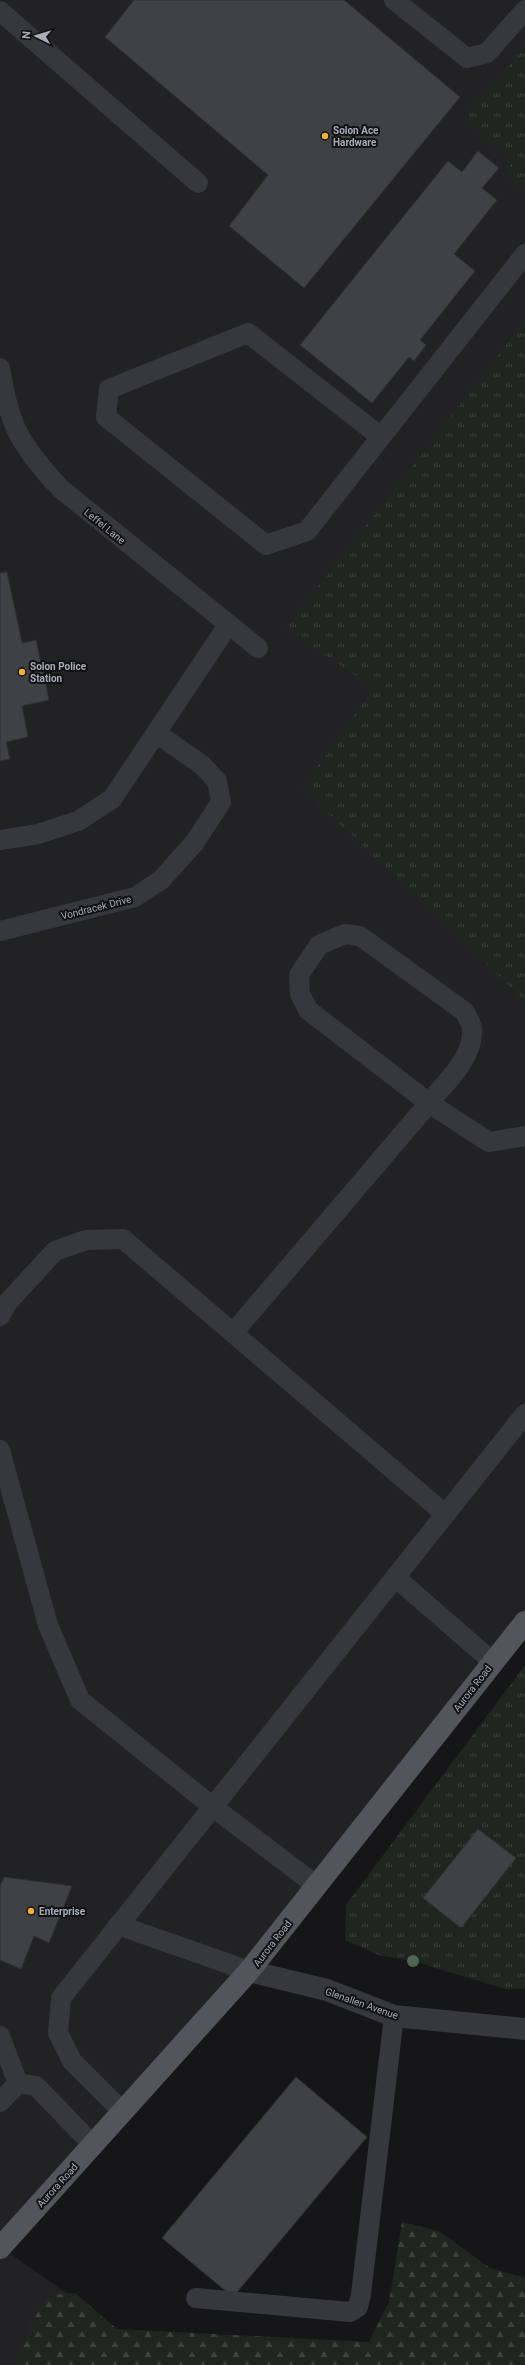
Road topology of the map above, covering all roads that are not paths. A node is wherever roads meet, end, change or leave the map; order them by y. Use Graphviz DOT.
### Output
graph roads {
  1 [pos="399,2"];
  2 [pos="525,10"];
  3 [pos="0,11"];
  4 [pos="198,183"];
  5 [pos="525,254"];
  6 [pos="0,368"];
  7 [pos="381,437"];
  8 [pos="228,624"];
  9 [pos="258,648"];
  10 [pos="156,733"];
  11 [pos="0,840"];
  12 [pos="0,931"];
  13 [pos="428,1103"];
  14 [pos="525,1136"];
  15 [pos="0,1316"];
  16 [pos="233,1333"];
  17 [pos="525,1414"];
  18 [pos="0,1450"];
  19 [pos="446,1514"];
  20 [pos="395,1577"];
  21 [pos="525,1622"];
  22 [pos="493,1662"];
  23 [pos="213,1807"];
  24 [pos="316,1886"];
  25 [pos="118,1925"];
  26 [pos="249,1971"];
  27 [pos="394,2016"];
  28 [pos="525,2029"];
  29 [pos="0,2036"];
  30 [pos="18,2083"];
  31 [pos="0,2102"];
  32 [pos="123,2112"];
  33 [pos="93,2145"];
  34 [pos="0,2248"];
  35 [pos="196,2298"];
  1 -- 2 [label="lane"];
  3 -- 4 [label="lane"];
  5 -- 7 [label="lane"];
  6 -- 8 [label="lane, Leffel Lane"];
  7 -- 7 [label="lane"];
  8 -- 9 [label="lane, Leffel Lane"];
  8 -- 10 [label="lane"];
  10 -- 11 [label="lane"];
  10 -- 12 [label="lane, Vondracek Drive"];
  13 -- 13 [label="lane"];
  13 -- 14 [label="lane"];
  13 -- 16 [label="lane"];
  15 -- 16 [label="lane"];
  16 -- 19 [label="lane"];
  17 -- 19 [label="lane"];
  18 -- 23 [label="lane"];
  19 -- 20 [label="lane"];
  20 -- 22 [label="lane"];
  20 -- 23 [label="lane"];
  21 -- 22 [label="main road, Aurora Road"];
  22 -- 24 [label="main road, Aurora Road"];
  23 -- 24 [label="lane"];
  23 -- 25 [label="lane"];
  24 -- 26 [label="main road, Aurora Road"];
  25 -- 26 [label="lane"];
  25 -- 32 [label="lane"];
  26 -- 27 [label="street, Glenallen Avenue"];
  26 -- 32 [label="main road, Aurora Road"];
  27 -- 28 [label="street, Glenallen Avenue"];
  27 -- 35 [label="lane"];
  29 -- 30 [label="lane"];
  30 -- 31 [label="lane"];
  30 -- 33 [label="lane"];
  32 -- 33 [label="main road, Aurora Road"];
  33 -- 34 [label="main road, Aurora Road"];
}
